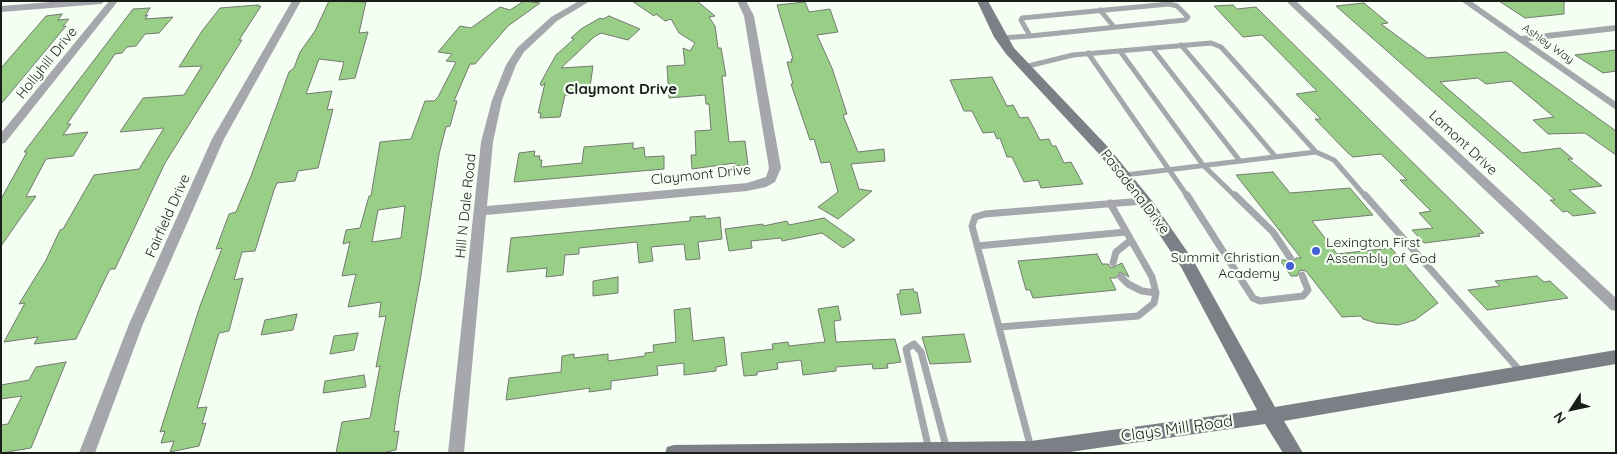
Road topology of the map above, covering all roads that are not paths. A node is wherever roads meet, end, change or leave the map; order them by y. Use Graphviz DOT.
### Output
graph roads {
  1 [pos="101,1"];
  2 [pos="114,1"];
  3 [pos="297,1"];
  4 [pos="586,1"];
  5 [pos="741,1"];
  6 [pos="982,1"];
  7 [pos="1290,1"];
  8 [pos="1465,1"];
  9 [pos="1,9"];
  10 [pos="1100,10"];
  11 [pos="1114,27"];
  12 [pos="1616,28"];
  13 [pos="1030,36"];
  14 [pos="1001,38"];
  15 [pos="1519,39"];
  16 [pos="1181,46"];
  17 [pos="1152,48"];
  18 [pos="1120,51"];
  19 [pos="1088,54"];
  20 [pos="1024,67"];
  21 [pos="1616,107"];
  22 [pos="1,141"];
  23 [pos="1316,152"];
  24 [pos="1275,156"];
  25 [pos="1240,161"];
  26 [pos="1203,165"];
  27 [pos="1170,169"];
  28 [pos="1125,175"];
  29 [pos="1144,200"];
  30 [pos="1110,204"];
  31 [pos="480,211"];
  32 [pos="1126,232"];
  33 [pos="1131,240"];
  34 [pos="978,246"];
  35 [pos="1291,259"];
  36 [pos="1114,263"];
  37 [pos="1302,275"];
  38 [pos="1121,277"];
  39 [pos="1156,293"];
  40 [pos="1616,306"];
  41 [pos="999,327"];
  42 [pos="1616,357"];
  43 [pos="1522,373"];
  44 [pos="1270,416"];
  45 [pos="1031,448"];
  46 [pos="938,451"];
  47 [pos="87,453"];
  48 [pos="456,453"];
  49 [pos="674,453"];
  50 [pos="1294,453"];
  1 -- 9 [label="street"];
  2 -- 22 [label="street, Hollyhill Drive"];
  3 -- 47 [label="street, Fairfield Drive"];
  4 -- 31 [label="street, Hill N Dale Road"];
  5 -- 31 [label="street, Claymont Drive"];
  6 -- 14 [label="main road, Pasadena Drive"];
  7 -- 40 [label="street, Lamont Drive"];
  8 -- 15 [label="street, Ashley Way"];
  10 -- 11 [label="lane"];
  10 -- 11 [label="lane"];
  10 -- 13 [label="lane"];
  11 -- 13 [label="lane"];
  12 -- 15 [label="street"];
  13 -- 14 [label="lane"];
  14 -- 20 [label="main road, Pasadena Drive"];
  15 -- 21 [label="street, Ashley Way"];
  16 -- 17 [label="lane"];
  16 -- 23 [label="lane"];
  16 -- 24 [label="lane"];
  17 -- 18 [label="lane"];
  17 -- 25 [label="lane"];
  18 -- 19 [label="lane"];
  18 -- 26 [label="lane"];
  19 -- 20 [label="lane"];
  19 -- 27 [label="lane"];
  20 -- 28 [label="main road, Pasadena Drive"];
  23 -- 24 [label="lane"];
  23 -- 43 [label="lane"];
  24 -- 25 [label="lane"];
  25 -- 26 [label="lane"];
  26 -- 27 [label="lane"];
  26 -- 35 [label="lane"];
  27 -- 28 [label="lane"];
  27 -- 37 [label="lane"];
  28 -- 29 [label="main road, Pasadena Drive"];
  29 -- 30 [label="lane"];
  29 -- 44 [label="main road, Pasadena Drive"];
  30 -- 32 [label="lane"];
  30 -- 34 [label="lane"];
  31 -- 48 [label="street, Hill N Dale Road"];
  32 -- 33 [label="lane"];
  32 -- 34 [label="lane"];
  33 -- 36 [label="lane"];
  33 -- 39 [label="lane"];
  34 -- 41 [label="lane"];
  38 -- 39 [label="lane"];
  39 -- 41 [label="lane"];
  41 -- 45 [label="lane"];
  42 -- 43 [label="main road, Clays Mill Road"];
  43 -- 44 [label="main road, Clays Mill Road"];
  44 -- 45 [label="main road, Clays Mill Road"];
  44 -- 50 [label="main road, Pasadena Drive"];
  45 -- 46 [label="main road, Clays Mill Road"];
  46 -- 46 [label="lane"];
  46 -- 49 [label="main road, Clays Mill Road"];
}
